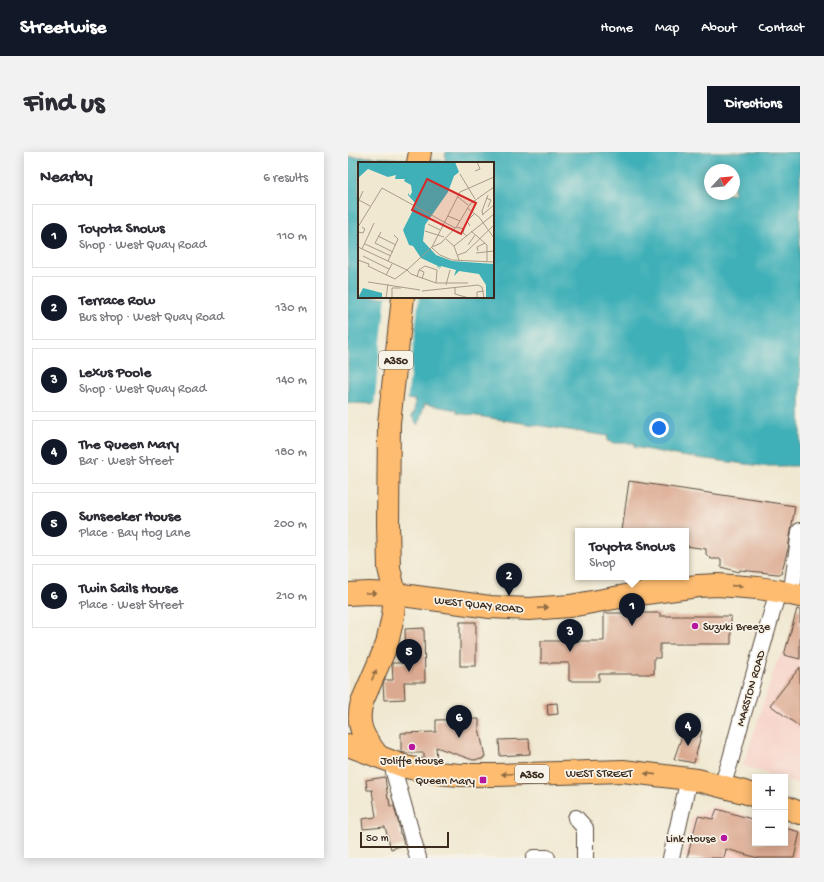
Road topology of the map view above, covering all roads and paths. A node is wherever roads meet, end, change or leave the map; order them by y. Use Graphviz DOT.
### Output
graph roads {
  1 [pos="420,152"];
  2 [pos="418,162"];
  3 [pos="403,298"];
  4 [pos="800,531"];
  5 [pos="348,594"];
  6 [pos="395,594"];
  7 [pos="789,594"];
  8 [pos="348,745"];
  9 [pos="386,759"];
  10 [pos="689,778"];
  11 [pos="722,786"];
  12 [pos="752,795"];
  13 [pos="788,808"];
  14 [pos="800,813"];
  15 [pos="576,818"];
  16 [pos="418,858"];
  17 [pos="534,858"];
  18 [pos="547,858"];
  19 [pos="585,858"];
  20 [pos="671,858"];
  1 -- 2 [label="highway"];
  3 -- 6 [label="highway, A350"];
  4 -- 7 [label="street, MARSTON ROAD"];
  5 -- 6 [label="highway, WEST QUAY ROAD, one-way"];
  6 -- 7 [label="highway, WEST QUAY ROAD, one-way"];
  9 -- 6 [label="highway, A350, one-way"];
  7 -- 11 [label="street, MARSTON ROAD"];
  8 -- 9 [label="highway, WEST STREET / A350"];
  10 -- 9 [label="highway, WEST STREET / A350, one-way"];
  9 -- 16 [label="street"];
  10 -- 11 [label="highway, WEST STREET / A350"];
  10 -- 20 [label="street"];
  11 -- 12 [label="highway, WEST STREET / A350"];
  13 -- 14 [label="highway"];
  15 -- 19 [label="street"];
  17 -- 18 [label="street"];
}
